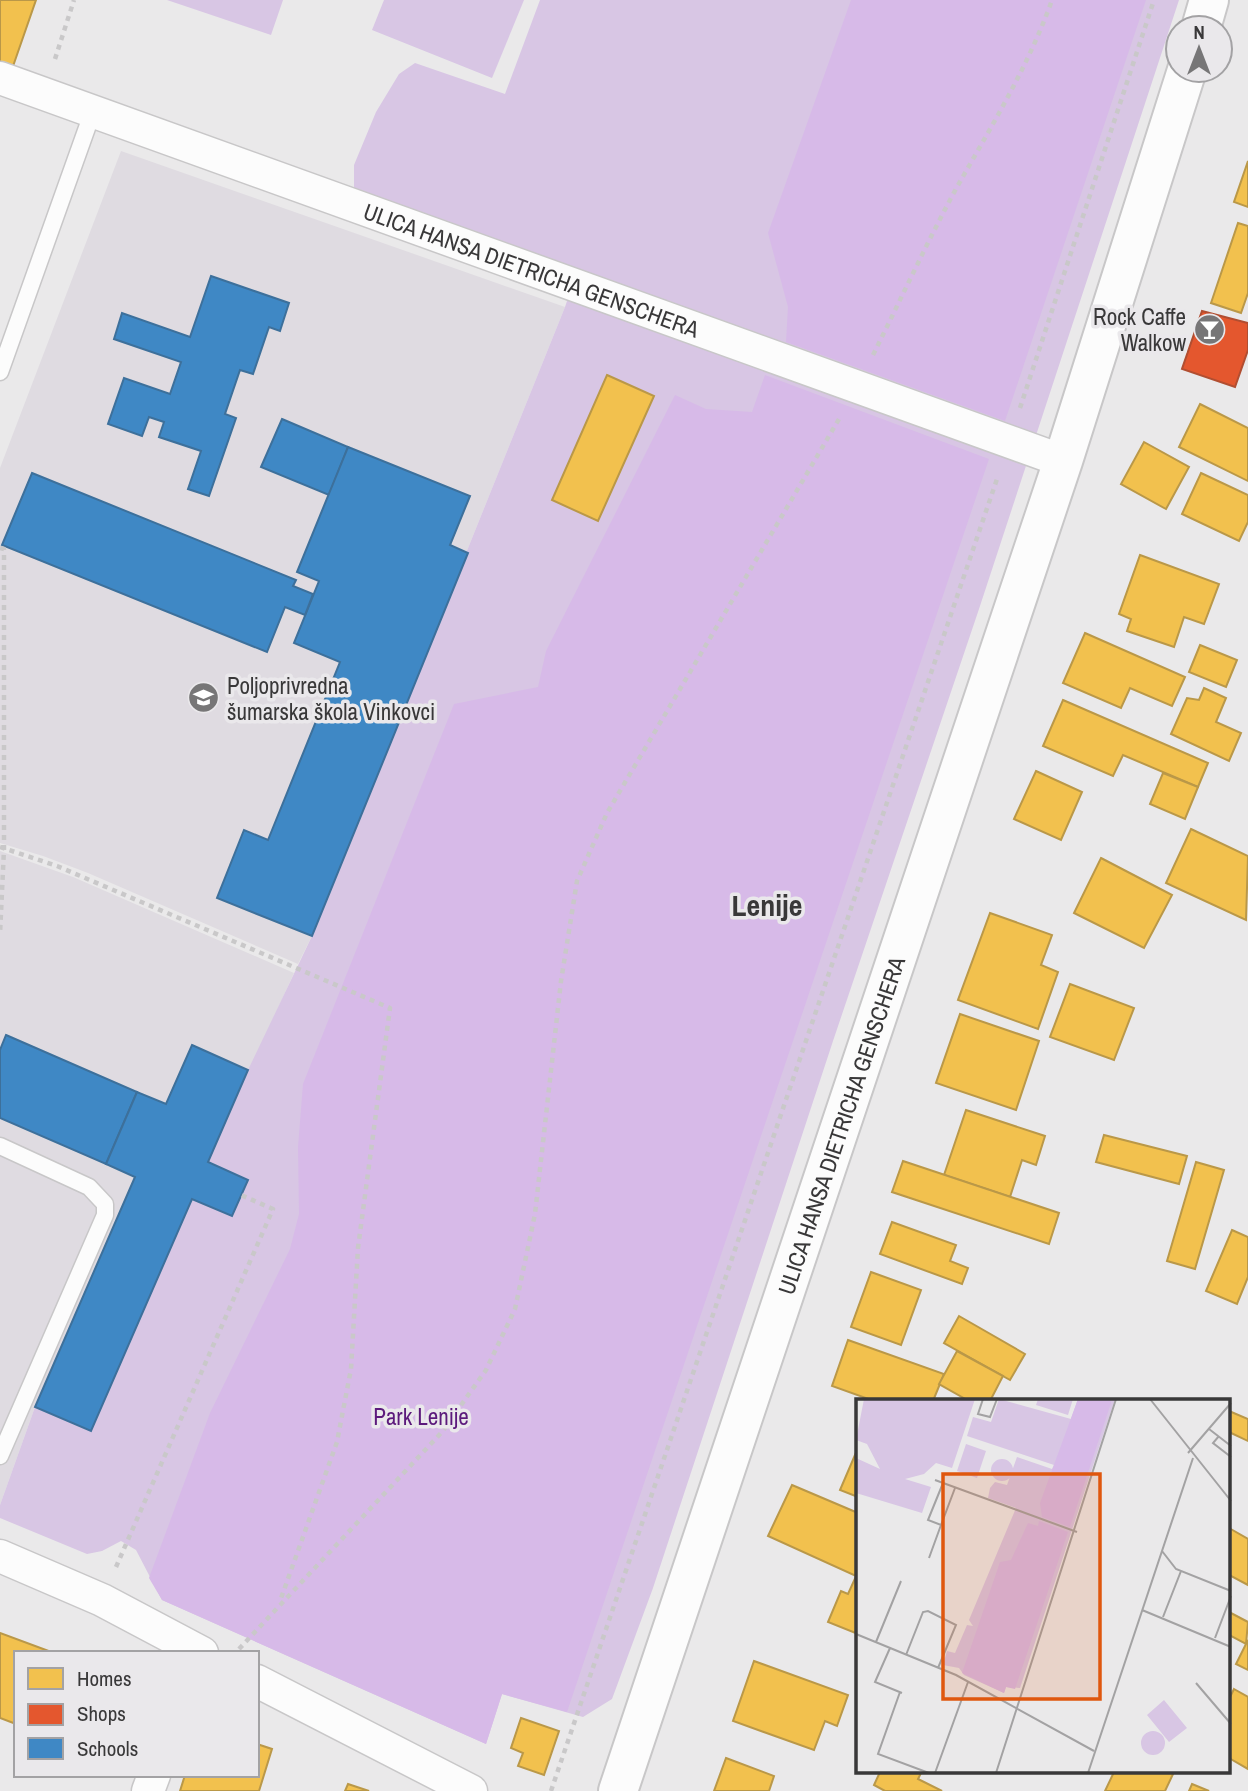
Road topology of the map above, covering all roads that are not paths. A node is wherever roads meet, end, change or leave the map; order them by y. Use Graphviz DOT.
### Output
graph roads {
  1 [pos="0,78"];
  2 [pos="1184,84"];
  3 [pos="93,111"];
  4 [pos="0,372"];
  5 [pos="1063,461"];
  6 [pos="0,1146"];
  7 [pos="0,1456"];
  8 [pos="0,1556"];
  9 [pos="197,1651"];
  10 [pos="259,1682"];
  11 [pos="471,1791"];
  12 [pos="618,1791"];
  1 -- 3 [label="street, ULICA HANSA DIETRICHA GENSCHERA"];
  2 -- 5 [label="main road, ULICA HANSA DIETRICHA GENSCHERA"];
  3 -- 4 [label="lane"];
  3 -- 5 [label="street, ULICA HANSA DIETRICHA GENSCHERA"];
  5 -- 12 [label="main road, ULICA HANSA DIETRICHA GENSCHERA"];
  6 -- 7 [label="lane"];
  8 -- 9 [label="street"];
  10 -- 11 [label="street"];
}
